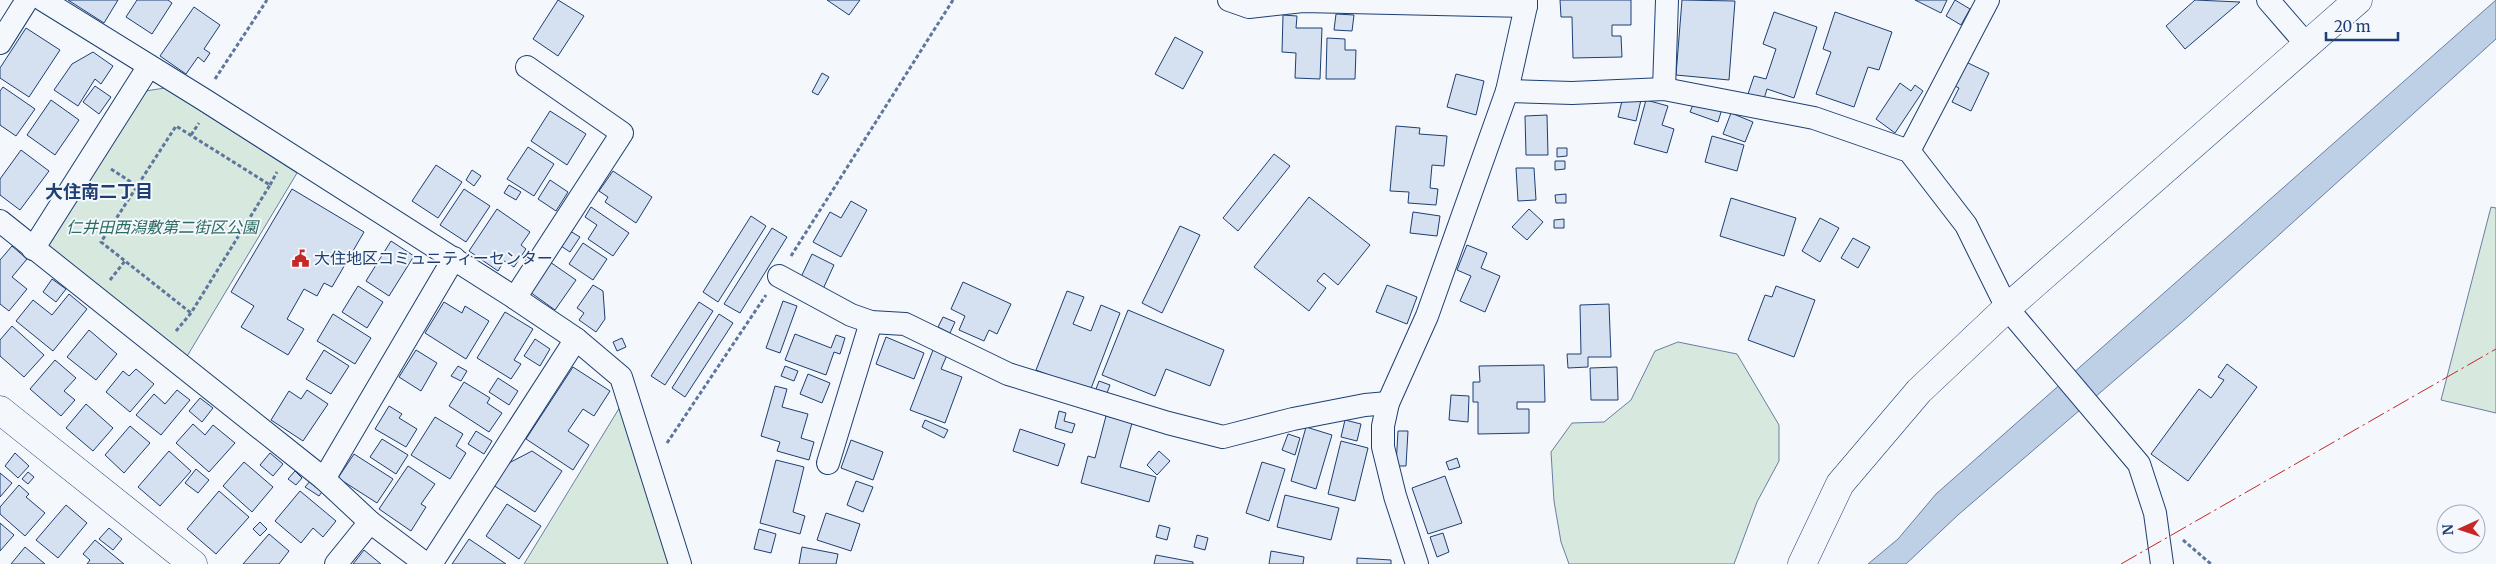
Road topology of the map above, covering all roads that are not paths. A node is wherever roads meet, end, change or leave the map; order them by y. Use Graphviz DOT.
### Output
graph roads {
  1 [pos="27,0"];
  2 [pos="42,0"];
  3 [pos="1229,0"];
  4 [pos="1667,0"];
  5 [pos="1988,0"];
  6 [pos="2268,0"];
  7 [pos="2358,0"];
  8 [pos="1526,3"];
  9 [pos="0,43"];
  10 [pos="2307,45"];
  11 [pos="149,66"];
  12 [pos="527,67"];
  13 [pos="1664,89"];
  14 [pos="1507,92"];
  15 [pos="1909,151"];
  16 [pos="0,221"];
  17 [pos="33,249"];
  18 [pos="454,258"];
  19 [pos="779,276"];
  20 [pos="515,298"];
  21 [pos="2007,308"];
  22 [pos="871,322"];
  23 [pos="576,339"];
  24 [pos="1388,403"];
  25 [pos="0,410"];
  26 [pos="828,463"];
  27 [pos="324,479"];
  28 [pos="370,522"];
  29 [pos="193,564"];
  30 [pos="336,564"];
  31 [pos="426,564"];
  32 [pos="430,564"];
  33 [pos="680,564"];
  34 [pos="1416,564"];
  35 [pos="1802,564"];
  36 [pos="2162,564"];
  1 -- 9 [label="street"];
  2 -- 11 [label="street"];
  3 -- 8 [label="street"];
  4 -- 13 [label="street"];
  5 -- 15 [label="street"];
  6 -- 10 [label="street"];
  7 -- 10 [label="street"];
  8 -- 14 [label="street"];
  10 -- 21 [label="street"];
  11 -- 17 [label="street"];
  11 -- 18 [label="street"];
  12 -- 20 [label="street"];
  13 -- 14 [label="street"];
  13 -- 15 [label="street"];
  14 -- 24 [label="street"];
  15 -- 21 [label="street"];
  16 -- 17 [label="street"];
  17 -- 27 [label="street"];
  18 -- 20 [label="street"];
  18 -- 27 [label="street"];
  19 -- 22 [label="street"];
  20 -- 23 [label="street"];
  21 -- 35 [label="street"];
  21 -- 36 [label="street"];
  22 -- 24 [label="street"];
  22 -- 26 [label="street"];
  23 -- 32 [label="street"];
  23 -- 33 [label="street"];
  24 -- 34 [label="street"];
  25 -- 29 [label="street"];
  27 -- 28 [label="street"];
  28 -- 30 [label="street"];
  28 -- 31 [label="street"];
}
